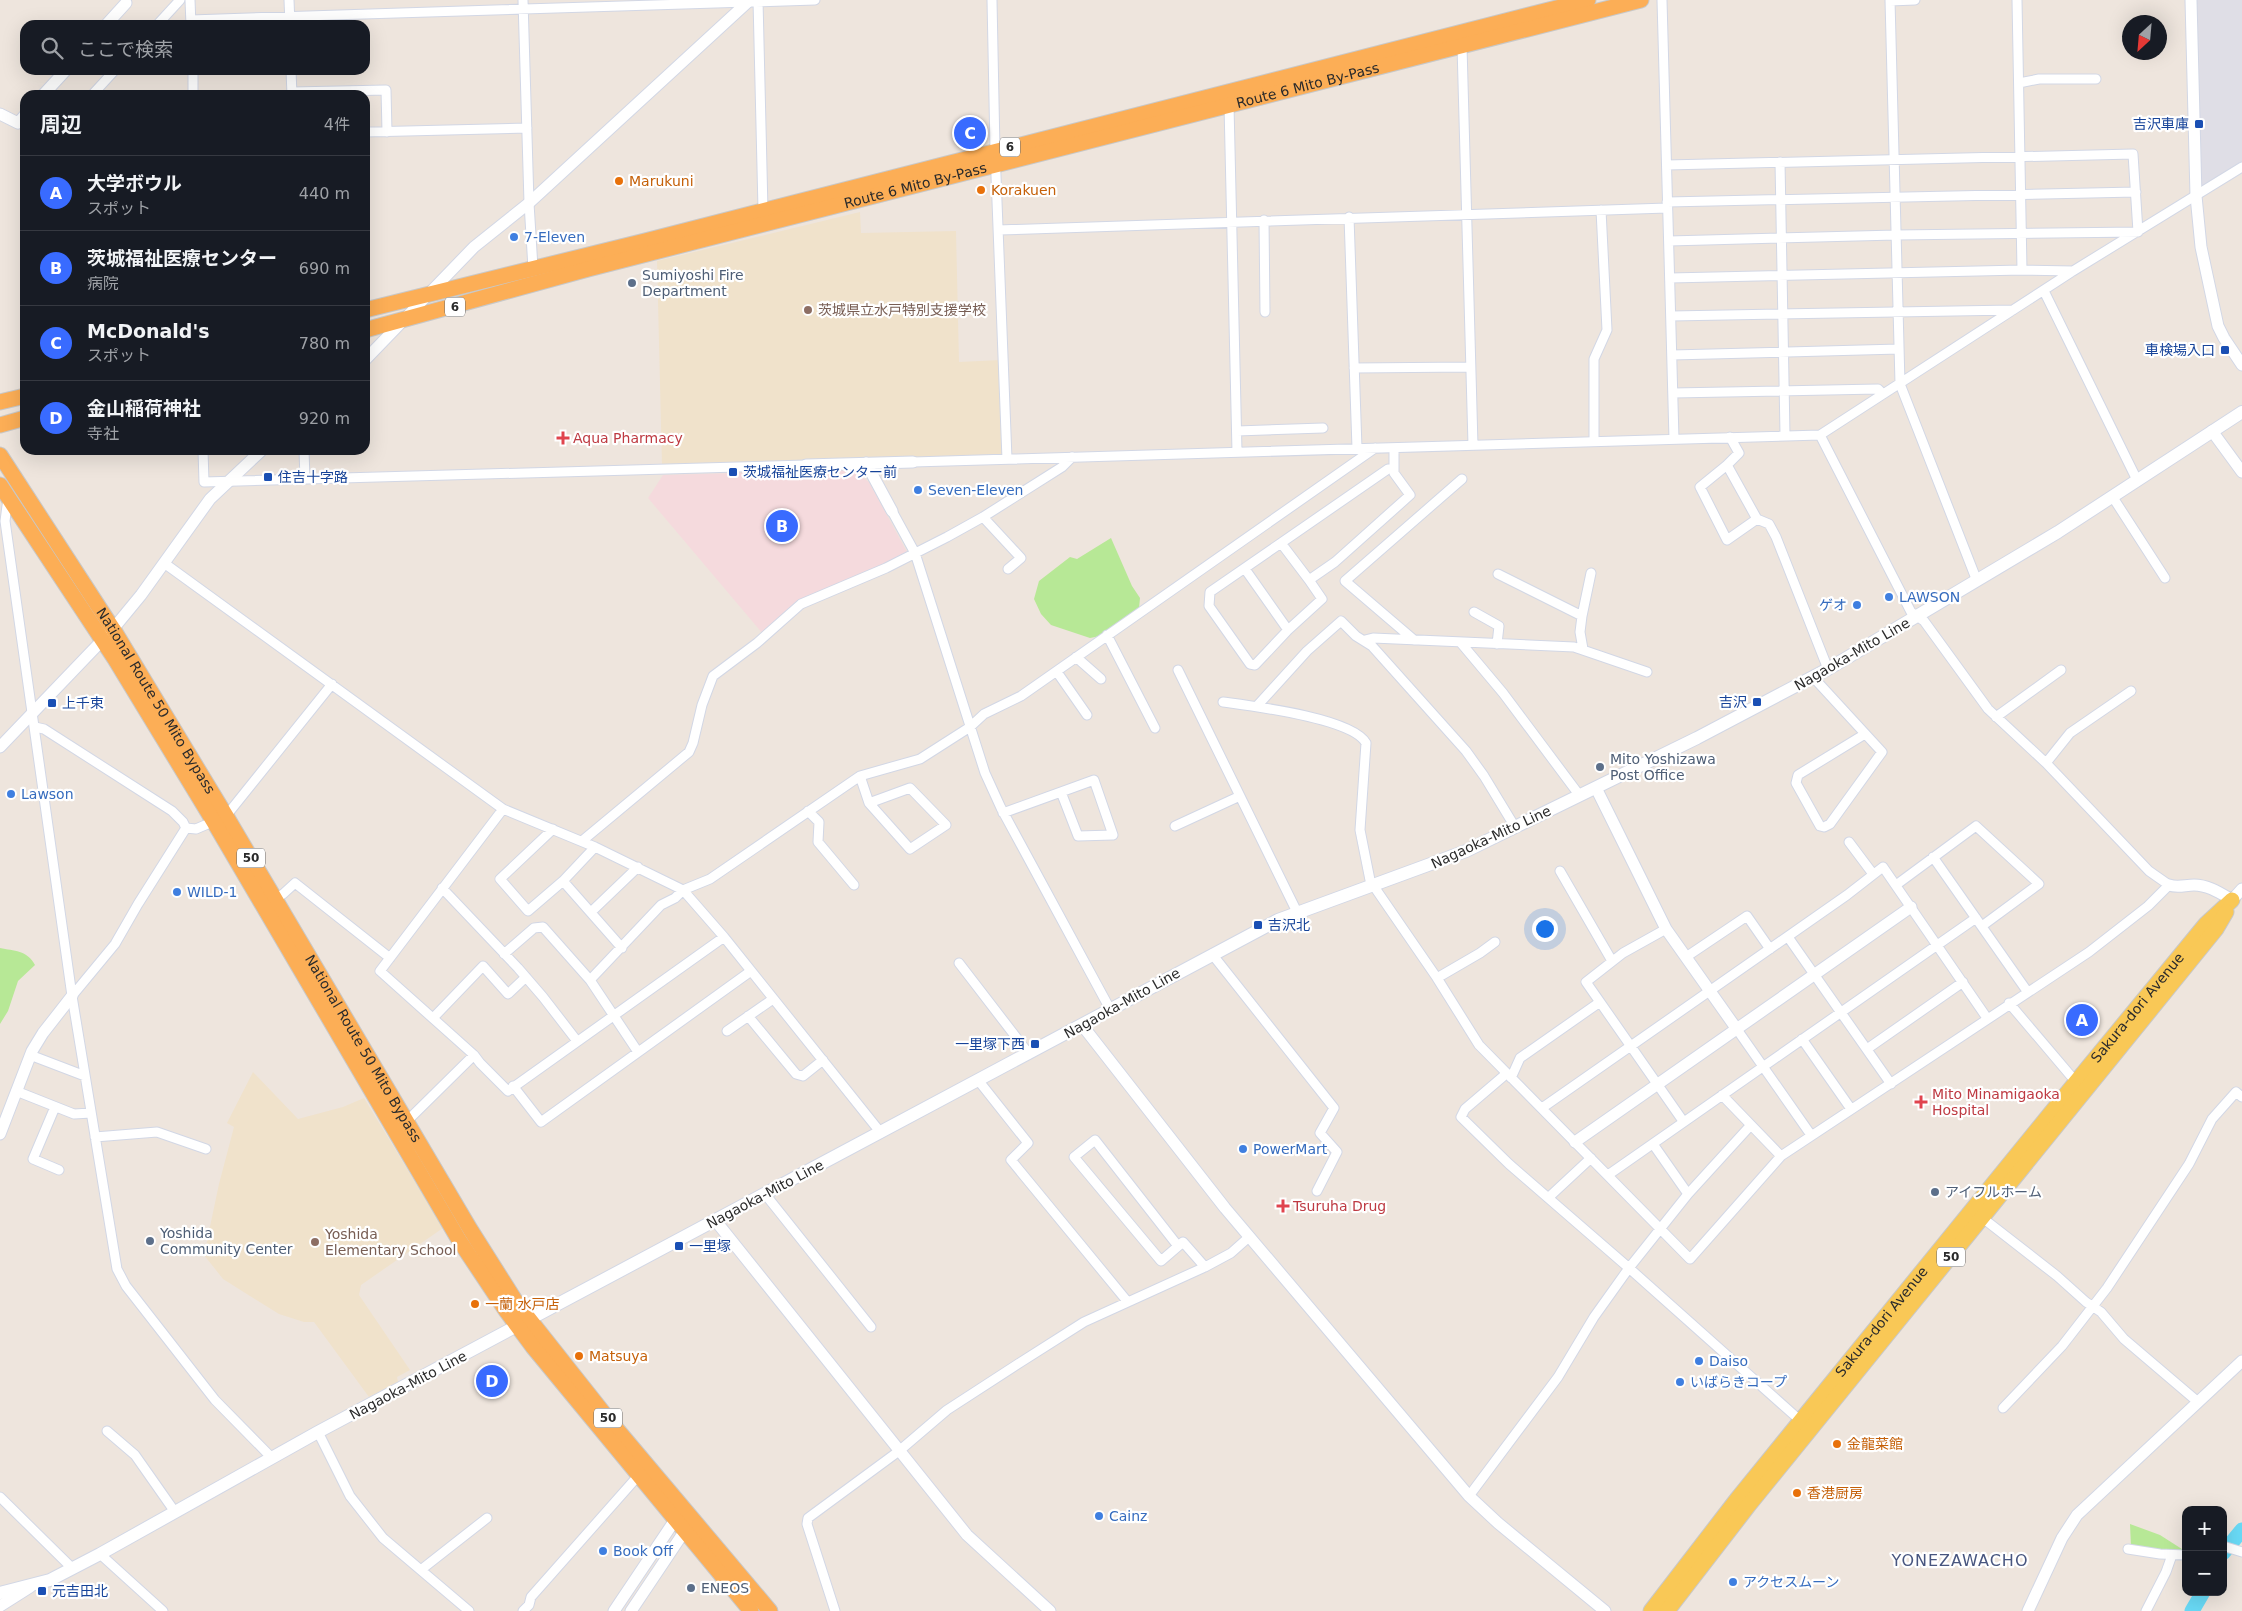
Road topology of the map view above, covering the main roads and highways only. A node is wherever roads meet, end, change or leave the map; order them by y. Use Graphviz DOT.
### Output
graph roads {
  1 [pos="1588,0"];
  2 [pos="1641,0"];
  3 [pos="370,309"];
  4 [pos="370,329"];
  5 [pos="20,397"];
  6 [pos="0,402"];
  7 [pos="2242,412"];
  8 [pos="20,419"];
  9 [pos="0,425"];
  10 [pos="0,455"];
  11 [pos="0,484"];
  12 [pos="108,634"];
  13 [pos="220,819"];
  14 [pos="2240,900"];
  15 [pos="401,1126"];
  16 [pos="1978,1214"];
  17 [pos="523,1323"];
  18 [pos="1806,1425"];
  19 [pos="0,1593"];
  20 [pos="751,1611"];
  21 [pos="770,1611"];
  22 [pos="1651,1611"];
  23 [pos="1667,1611"];
  1 -- 3 [label="highway, Route 6 Mito By-Pass / 6"];
  2 -- 4 [label="highway, Route 6 Mito By-Pass / 6"];
  5 -- 6 [label="highway"];
  7 -- 17 [label="main road, Nagaoka-Mito Line"];
  8 -- 9 [label="highway"];
  10 -- 12 [label="highway, National Route 50 Mito Bypass / 50"];
  11 -- 12 [label="highway, National Route 50 Mito Bypass / 50"];
  12 -- 13 [label="highway, National Route 50 Mito Bypass / 50"];
  13 -- 15 [label="highway, National Route 50 Mito Bypass / 50"];
  13 -- 15 [label="highway, National Route 50 Mito Bypass / 50"];
  14 -- 16 [label="main road, Sakura-dori Avenue / 50"];
  14 -- 16 [label="main road, Sakura-dori Avenue / 50"];
  15 -- 17 [label="highway, National Route 50 Mito Bypass / 50"];
  16 -- 18 [label="main road, Sakura-dori Avenue / 50"];
  17 -- 19 [label="main road, Nagaoka-Mito Line"];
  17 -- 20 [label="highway, National Route 50 Mito Bypass / 50"];
  17 -- 21 [label="highway, National Route 50 Mito Bypass / 50"];
  18 -- 22 [label="main road, Sakura-dori Avenue / 50"];
  18 -- 23 [label="main road, Sakura-dori Avenue / 50"];
}
